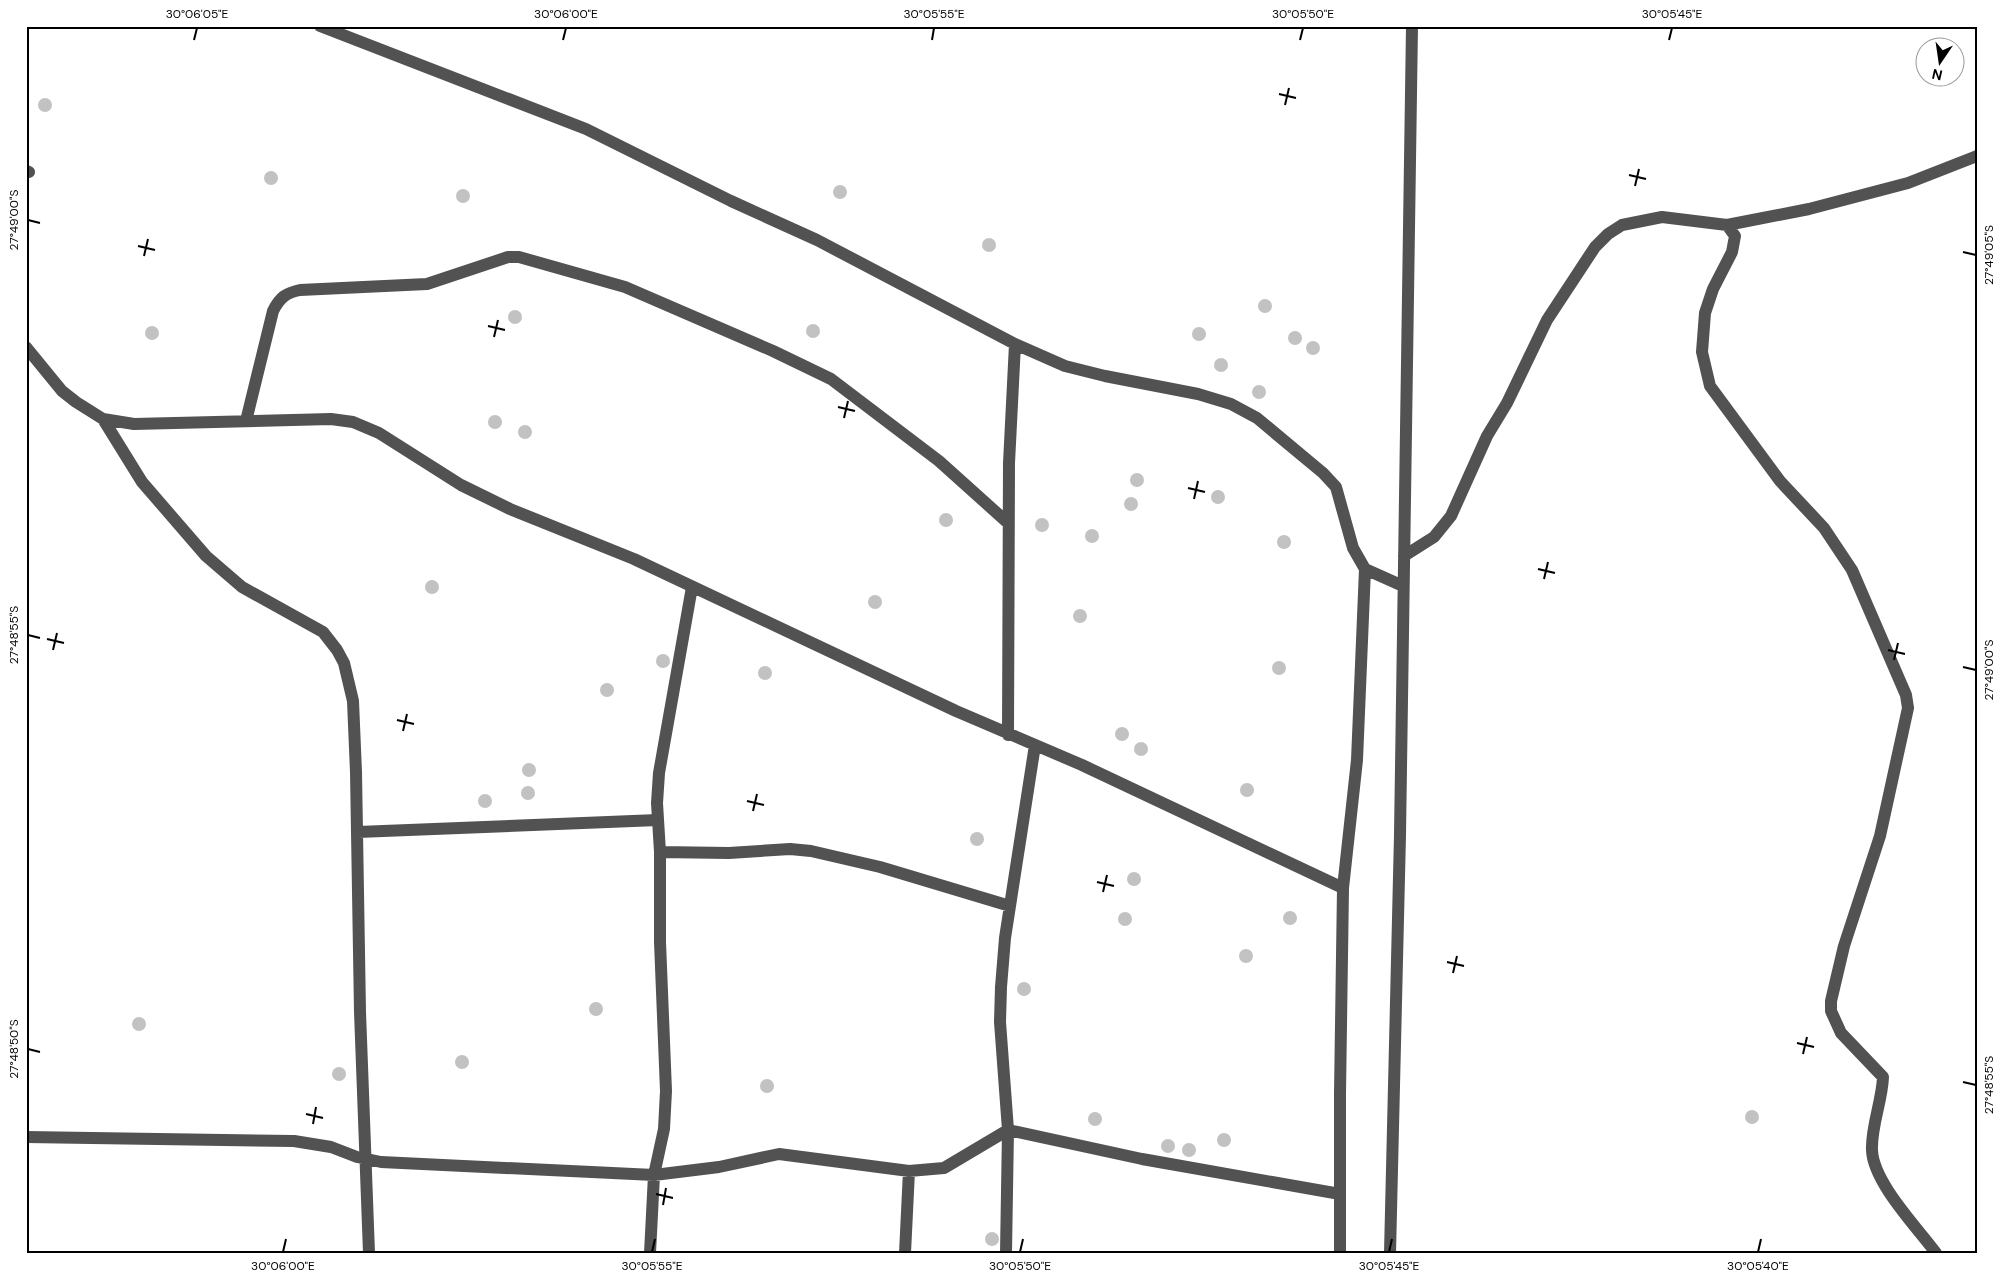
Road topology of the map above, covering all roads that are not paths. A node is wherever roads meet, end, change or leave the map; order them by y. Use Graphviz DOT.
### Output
graph roads {
  1 [pos="320,26"];
  2 [pos="1412,26"];
  3 [pos="1977,156"];
  4 [pos="1727,225"];
  5 [pos="1015,344"];
  6 [pos="26,347"];
  7 [pos="103,419"];
  8 [pos="246,421"];
  9 [pos="1008,524"];
  10 [pos="1404,556"];
  11 [pos="1365,569"];
  12 [pos="1403,586"];
  13 [pos="692,587"];
  14 [pos="1008,734"];
  15 [pos="1035,745"];
  16 [pos="658,820"];
  17 [pos="358,832"];
  18 [pos="660,852"];
  19 [pos="1343,888"];
  20 [pos="1010,906"];
  21 [pos="1008,1130"];
  22 [pos="26,1137"];
  23 [pos="365,1159"];
  24 [pos="909,1171"];
  25 [pos="654,1175"];
  26 [pos="1340,1194"];
  27 [pos="369,1253"];
  28 [pos="650,1253"];
  29 [pos="905,1253"];
  30 [pos="1006,1253"];
  31 [pos="1340,1253"];
  32 [pos="1390,1253"];
  33 [pos="1936,1253"];
  1 -- 5 [label="street"];
  2 -- 10 [label="street"];
  3 -- 4 [label="street"];
  4 -- 10 [label="street"];
  4 -- 33 [label="street"];
  5 -- 9 [label="street"];
  5 -- 11 [label="street"];
  6 -- 7 [label="street"];
  7 -- 8 [label="street"];
  7 -- 17 [label="street"];
  8 -- 9 [label="street"];
  8 -- 13 [label="street"];
  9 -- 14 [label="street"];
  10 -- 12 [label="street"];
  11 -- 12 [label="street"];
  11 -- 19 [label="street"];
  12 -- 32 [label="street"];
  13 -- 14 [label="street"];
  13 -- 16 [label="street"];
  14 -- 15 [label="street"];
  15 -- 19 [label="street"];
  15 -- 20 [label="street"];
  16 -- 17 [label="street"];
  16 -- 18 [label="street"];
  17 -- 23 [label="street"];
  18 -- 20 [label="street"];
  18 -- 25 [label="street"];
  19 -- 26 [label="street"];
  20 -- 21 [label="street"];
  21 -- 24 [label="street"];
  21 -- 26 [label="street"];
  21 -- 30 [label="street"];
  22 -- 23 [label="street"];
  23 -- 25 [label="street"];
  23 -- 27 [label="street"];
  24 -- 25 [label="street"];
  24 -- 29 [label="street"];
  25 -- 28 [label="street"];
  26 -- 31 [label="street"];
}
